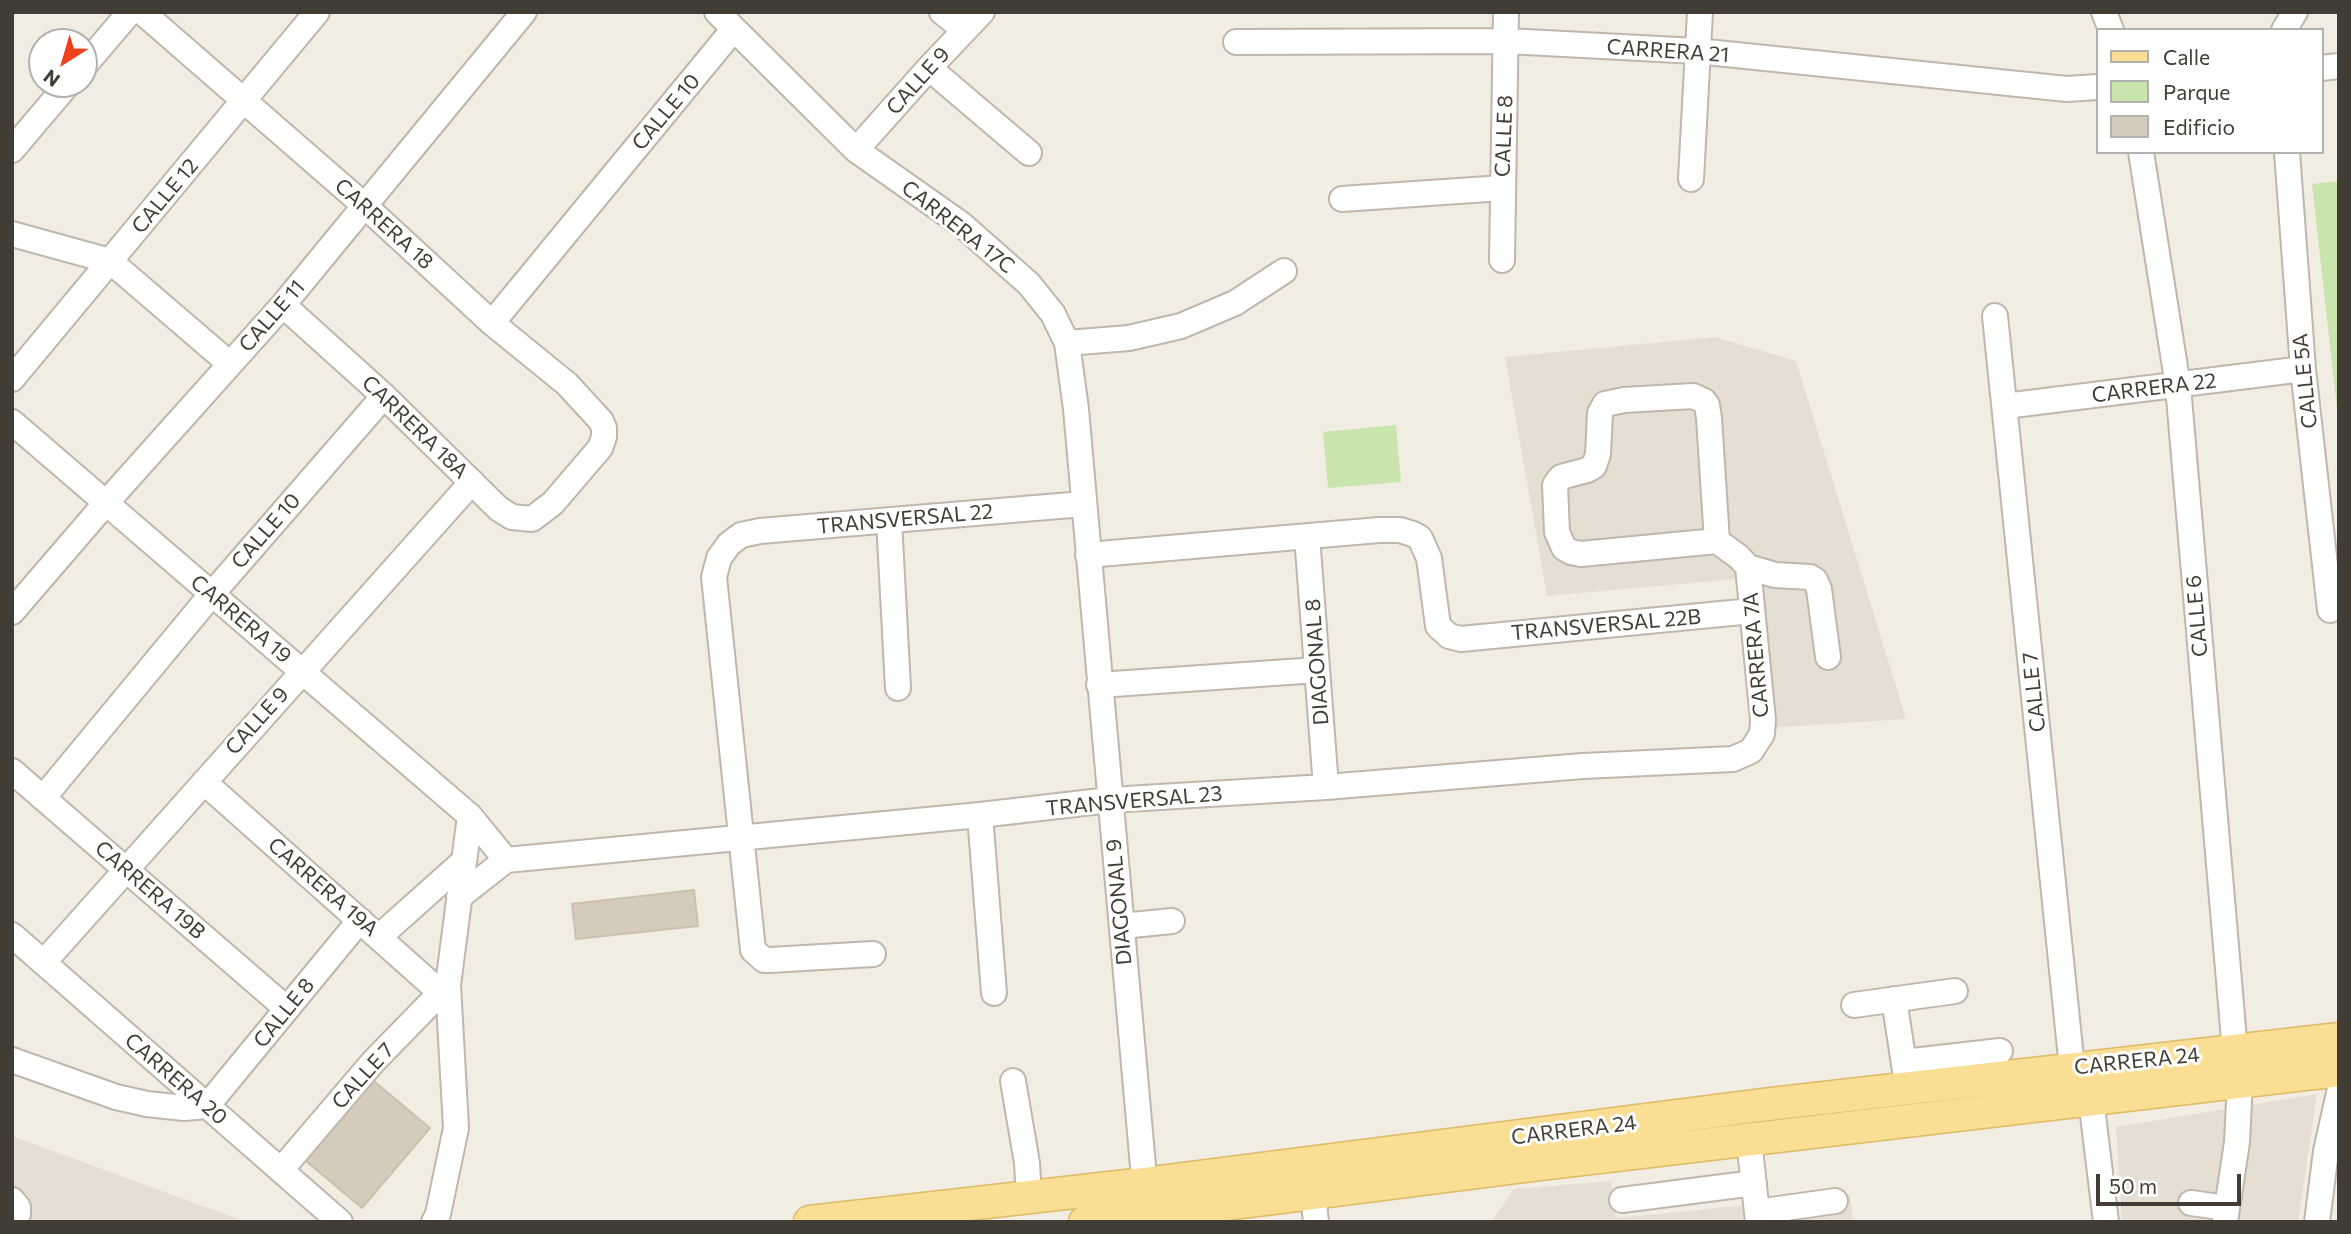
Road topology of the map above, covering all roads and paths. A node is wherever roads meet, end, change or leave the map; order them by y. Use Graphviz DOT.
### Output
graph roads {
  1 [pos="130,12"];
  2 [pos="142,12"];
  3 [pos="317,12"];
  4 [pos="524,12"];
  5 [pos="942,12"];
  6 [pos="982,12"];
  7 [pos="1506,12"];
  8 [pos="1700,12"];
  9 [pos="2295,12"];
  10 [pos="725,21"];
  11 [pos="2285,28"];
  12 [pos="964,30"];
  13 [pos="1507,41"];
  14 [pos="1236,42"];
  15 [pos="98,50"];
  16 [pos="1697,51"];
  17 [pos="929,68"];
  18 [pos="2096,87"];
  19 [pos="56,98"];
  20 [pos="244,101"];
  21 [pos="12,150"];
  22 [pos="856,150"];
  23 [pos="1029,153"];
  24 [pos="2141,154"];
  25 [pos="2287,154"];
  26 [pos="1691,178"];
  27 [pos="1502,188"];
  28 [pos="1342,199"];
  29 [pos="365,206"];
  30 [pos="12,234"];
  31 [pos="1502,260"];
  32 [pos="110,261"];
  33 [pos="1284,271"];
  34 [pos="283,305"];
  35 [pos="1996,316"];
  36 [pos="492,323"];
  37 [pos="1067,343"];
  38 [pos="230,364"];
  39 [pos="2302,369"];
  40 [pos="12,379"];
  41 [pos="2178,386"];
  42 [pos="384,396"];
  43 [pos="2005,407"];
  44 [pos="12,422"];
  45 [pos="472,482"];
  46 [pos="553,503"];
  47 [pos="105,504"];
  48 [pos="1083,505"];
  49 [pos="889,520"];
  50 [pos="2330,533"];
  51 [pos="1307,536"];
  52 [pos="1717,541"];
  53 [pos="1088,555"];
  54 [pos="1748,567"];
  55 [pos="211,595"];
  56 [pos="2330,610"];
  57 [pos="1752,611"];
  58 [pos="12,612"];
  59 [pos="1828,657"];
  60 [pos="1317,670"];
  61 [pos="302,671"];
  62 [pos="1099,685"];
  63 [pos="898,688"];
  64 [pos="1757,743"];
  65 [pos="12,771"];
  66 [pos="204,782"];
  67 [pos="1326,787"];
  68 [pos="43,798"];
  69 [pos="1110,800"];
  70 [pos="980,815"];
  71 [pos="470,816"];
  72 [pos="741,838"];
  73 [pos="506,860"];
  74 [pos="464,861"];
  75 [pos="126,870"];
  76 [pos="459,897"];
  77 [pos="360,919"];
  78 [pos="1172,920"];
  79 [pos="1122,926"];
  80 [pos="12,935"];
  81 [pos="380,936"];
  82 [pos="873,954"];
  83 [pos="44,962"];
  84 [pos="445,989"];
  85 [pos="1955,992"];
  86 [pos="994,993"];
  87 [pos="1894,999"];
  88 [pos="1854,1005"];
  89 [pos="287,1009"];
  90 [pos="2339,1039"];
  91 [pos="2000,1051"];
  92 [pos="2235,1051"];
  93 [pos="12,1060"];
  94 [pos="2072,1068"];
  95 [pos="2339,1070"];
  96 [pos="1905,1075"];
  97 [pos="1013,1081"];
  98 [pos="2240,1082"];
  99 [pos="2339,1093"];
  100 [pos="2091,1100"];
  101 [pos="207,1106"];
  102 [pos="1742,1141"];
  103 [pos="281,1170"];
  104 [pos="1747,1183"];
  105 [pos="1145,1184"];
  106 [pos="1029,1197"];
  107 [pos="12,1200"];
  108 [pos="1622,1200"];
  109 [pos="1835,1201"];
  110 [pos="2192,1203"];
  111 [pos="1314,1208"];
  112 [pos="1230,1213"];
  113 [pos="1146,1215"];
  114 [pos="2226,1215"];
  115 [pos="1753,1218"];
  116 [pos="12,1221"];
  117 [pos="1091,1221"];
  118 [pos="340,1222"];
  119 [pos="435,1222"];
  120 [pos="810,1222"];
  121 [pos="2106,1222"];
  122 [pos="2317,1222"];
  1 -- 15 [label="street"];
  2 -- 20 [label="street, CARRERA 18"];
  3 -- 20 [label="street, CALLE 12"];
  4 -- 29 [label="street, CALLE 11"];
  5 -- 12 [label="street"];
  6 -- 12 [label="street, CALLE 9"];
  7 -- 13 [label="street, CALLE 8"];
  8 -- 16 [label="street"];
  9 -- 11 [label="street"];
  10 -- 22 [label="street, CARRERA 17C"];
  10 -- 36 [label="street, CALLE 10"];
  12 -- 17 [label="street, CALLE 9"];
  13 -- 14 [label="street, CARRERA 21"];
  13 -- 16 [label="street, CARRERA 21"];
  13 -- 27 [label="street, CALLE 8"];
  16 -- 18 [label="street, CARRERA 21"];
  16 -- 26 [label="street"];
  17 -- 22 [label="street, CALLE 9"];
  17 -- 23 [label="street"];
  19 -- 21 [label="street"];
  20 -- 29 [label="street, CARRERA 18"];
  20 -- 32 [label="street, CALLE 12"];
  22 -- 37 [label="street, CARRERA 17C"];
  24 -- 41 [label="street, CALLE 6"];
  25 -- 39 [label="street, CALLE 5A"];
  27 -- 28 [label="street"];
  27 -- 31 [label="street, CALLE 8"];
  29 -- 34 [label="street, CALLE 11"];
  29 -- 36 [label="street, CARRERA 18"];
  30 -- 32 [label="street"];
  32 -- 38 [label="street"];
  32 -- 40 [label="street, CALLE 12"];
  33 -- 37 [label="street"];
  34 -- 38 [label="street, CALLE 11"];
  34 -- 42 [label="street, CARRERA 18A"];
  35 -- 43 [label="street, CALLE 7"];
  36 -- 46 [label="street, CARRERA 18"];
  37 -- 48 [label="street, CARRERA 17C"];
  38 -- 47 [label="street, CALLE 11"];
  39 -- 41 [label="street, CARRERA 22"];
  39 -- 50 [label="street, CALLE 5A"];
  41 -- 43 [label="street, CARRERA 22"];
  41 -- 92 [label="street, CALLE 6"];
  42 -- 45 [label="street, CARRERA 18A"];
  42 -- 55 [label="street, CALLE 10"];
  43 -- 94 [label="street, CALLE 7"];
  44 -- 47 [label="street, CARRERA 19"];
  45 -- 46 [label="street, CARRERA 18A"];
  45 -- 61 [label="street, CALLE 9"];
  47 -- 55 [label="street, CARRERA 19"];
  47 -- 58 [label="street, CALLE 11"];
  48 -- 49 [label="street, TRANSVERSAL 22"];
  48 -- 53 [label="street, DIAGONAL 9"];
  49 -- 63 [label="street"];
  49 -- 72 [label="street, TRANSVERSAL 22"];
  50 -- 56 [label="street, CALLE 5A"];
  51 -- 53 [label="street"];
  51 -- 57 [label="street, TRANSVERSAL 22B"];
  51 -- 60 [label="street, DIAGONAL 8"];
  52 -- 52 [label="street"];
  52 -- 54 [label="street"];
  53 -- 62 [label="street, DIAGONAL 9"];
  54 -- 57 [label="street, CARRERA 7A"];
  54 -- 59 [label="street"];
  55 -- 61 [label="street, CARRERA 19"];
  55 -- 68 [label="street, CALLE 10"];
  57 -- 64 [label="street, CARRERA 7A"];
  60 -- 62 [label="street"];
  60 -- 67 [label="street, DIAGONAL 8"];
  61 -- 66 [label="street, CALLE 9"];
  61 -- 71 [label="street, CARRERA 19"];
  62 -- 69 [label="street, DIAGONAL 9"];
  64 -- 67 [label="street, TRANSVERSAL 23"];
  65 -- 68 [label="street, CARRERA 19B"];
  66 -- 75 [label="street, CALLE 9"];
  66 -- 77 [label="street, CARRERA 19A"];
  67 -- 69 [label="street, TRANSVERSAL 23"];
  68 -- 75 [label="street, CARRERA 19B"];
  69 -- 70 [label="street, TRANSVERSAL 23"];
  69 -- 79 [label="street, DIAGONAL 9"];
  70 -- 72 [label="street, TRANSVERSAL 23"];
  70 -- 86 [label="street"];
  71 -- 73 [label="street"];
  71 -- 74 [label="street"];
  72 -- 73 [label="street, TRANSVERSAL 23"];
  72 -- 82 [label="street"];
  73 -- 76 [label="street"];
  74 -- 76 [label="street"];
  74 -- 81 [label="street"];
  75 -- 83 [label="street, CALLE 9"];
  75 -- 89 [label="street, CARRERA 19B"];
  76 -- 84 [label="street"];
  77 -- 81 [label="street, CARRERA 19A"];
  77 -- 89 [label="street, CALLE 8"];
  78 -- 79 [label="street"];
  79 -- 105 [label="street, DIAGONAL 9"];
  80 -- 83 [label="street, CARRERA 20"];
  81 -- 84 [label="street, CARRERA 19A"];
  83 -- 101 [label="street, CARRERA 20"];
  84 -- 103 [label="street, CALLE 7"];
  84 -- 119 [label="street"];
  85 -- 87 [label="street"];
  87 -- 88 [label="street"];
  87 -- 96 [label="street"];
  89 -- 101 [label="street, CALLE 8"];
  90 -- 92 [label="main road, CARRERA 24"];
  91 -- 96 [label="street"];
  92 -- 94 [label="main road, CARRERA 24"];
  92 -- 98 [label="street, CALLE 6"];
  93 -- 101 [label="street"];
  94 -- 96 [label="main road, CARRERA 24"];
  95 -- 98 [label="main road, CARRERA 24"];
  96 -- 105 [label="main road, CARRERA 24"];
  97 -- 106 [label="street"];
  98 -- 100 [label="main road, CARRERA 24"];
  98 -- 114 [label="street, CALLE 6"];
  99 -- 122 [label="street"];
  100 -- 102 [label="main road, CARRERA 24"];
  100 -- 121 [label="street"];
  101 -- 103 [label="street, CARRERA 20"];
  102 -- 104 [label="street"];
  102 -- 111 [label="main road, CARRERA 24"];
  103 -- 118 [label="street, CARRERA 20"];
  104 -- 108 [label="street"];
  104 -- 115 [label="street"];
  105 -- 106 [label="main road, CARRERA 24"];
  105 -- 113 [label="street, DIAGONAL 9"];
  106 -- 120 [label="main road, CARRERA 24"];
  107 -- 116 [label="street"];
  109 -- 115 [label="street"];
  110 -- 114 [label="street"];
  111 -- 112 [label="main road, CARRERA 24"];
  112 -- 113 [label="main road, CARRERA 24"];
  113 -- 117 [label="main road, CARRERA 24"];
}
